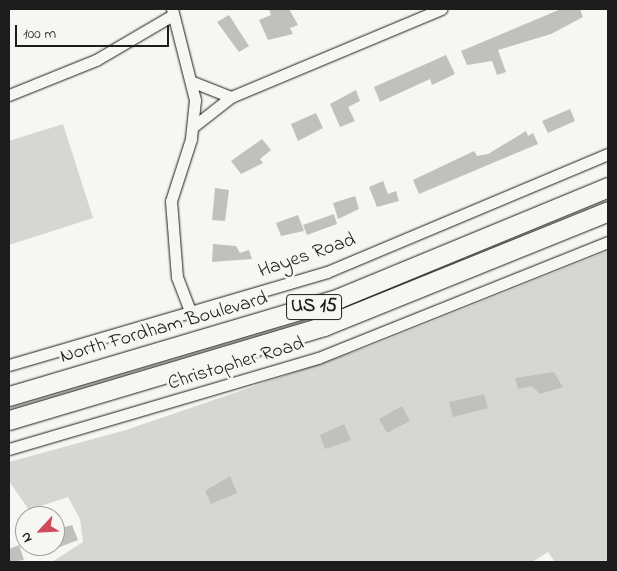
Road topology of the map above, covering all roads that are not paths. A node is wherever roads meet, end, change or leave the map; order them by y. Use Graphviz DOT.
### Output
graph roads {
  1 [pos="441,9"];
  2 [pos="173,12"];
  3 [pos="193,82"];
  4 [pos="9,95"];
  5 [pos="231,97"];
  6 [pos="194,126"];
  7 [pos="608,154"];
  8 [pos="608,187"];
  9 [pos="608,211"];
  10 [pos="482,240"];
  11 [pos="608,242"];
  12 [pos="446,280"];
  13 [pos="191,313"];
  14 [pos="9,366"];
  15 [pos="9,396"];
  16 [pos="9,420"];
  17 [pos="9,449"];
  1 -- 5 [label="street"];
  2 -- 3 [label="street"];
  2 -- 4 [label="street"];
  3 -- 5 [label="street"];
  3 -- 6 [label="street"];
  5 -- 6 [label="street"];
  6 -- 13 [label="street"];
  7 -- 13 [label="street, Hayes Road"];
  8 -- 10 [label="highway, North Fordham Boulevard / US 15"];
  9 -- 12 [label="highway, US 15"];
  10 -- 12 [label="highway"];
  10 -- 15 [label="highway, North Fordham Boulevard / US 15"];
  11 -- 17 [label="street, Christopher Road"];
  12 -- 16 [label="highway, US 15"];
  13 -- 14 [label="street, Hayes Road"];
}
